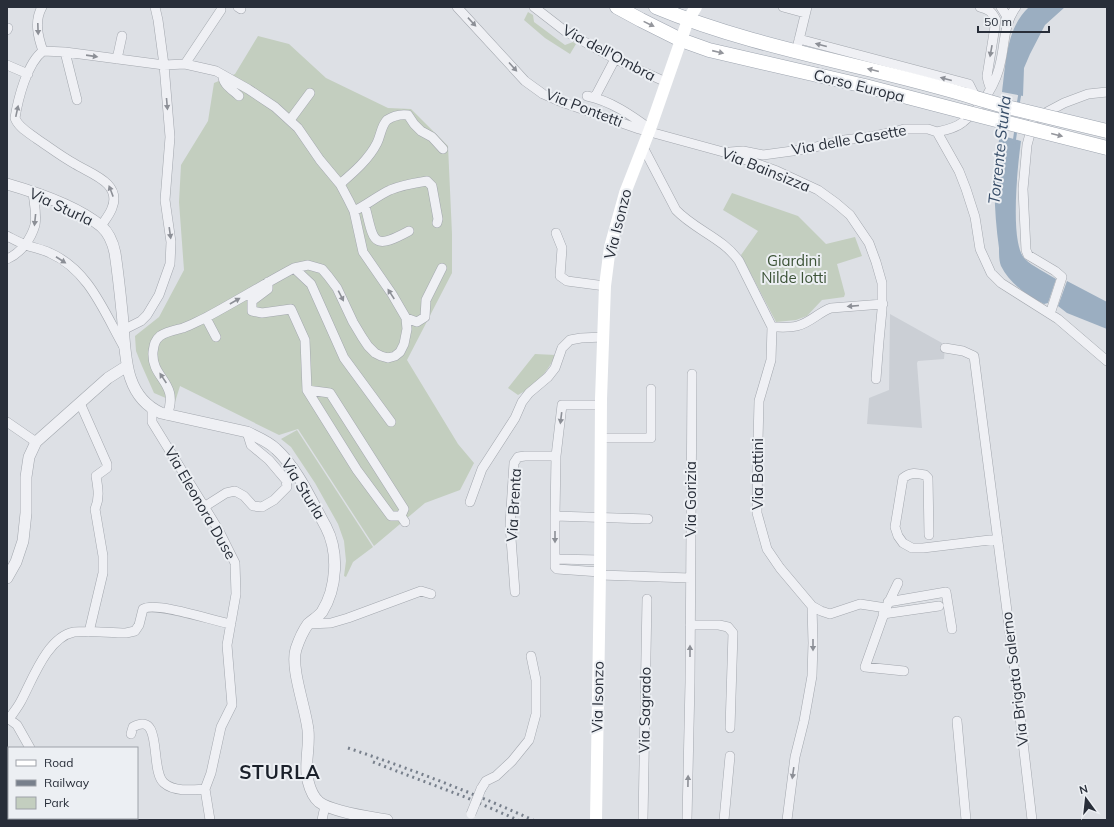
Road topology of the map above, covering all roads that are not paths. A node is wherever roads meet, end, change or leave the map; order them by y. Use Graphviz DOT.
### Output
graph roads {
  1 [pos="42,7"];
  2 [pos="155,7"];
  3 [pos="457,7"];
  4 [pos="534,7"];
  5 [pos="617,7"];
  6 [pos="656,7"];
  7 [pos="696,7"];
  8 [pos="783,7"];
  9 [pos="980,7"];
  10 [pos="1001,7"];
  11 [pos="1016,7"];
  12 [pos="221,10"];
  13 [pos="806,10"];
  14 [pos="688,20"];
  15 [pos="1007,24"];
  16 [pos="122,36"];
  17 [pos="681,40"];
  18 [pos="798,45"];
  19 [pos="43,51"];
  20 [pos="65,52"];
  21 [pos="117,59"];
  22 [pos="615,59"];
  23 [pos="185,64"];
  24 [pos="7,65"];
  25 [pos="164,65"];
  26 [pos="28,74"];
  27 [pos="223,75"];
  28 [pos="666,82"];
  29 [pos="990,87"];
  30 [pos="1107,92"];
  31 [pos="310,93"];
  32 [pos="240,96"];
  33 [pos="77,100"];
  34 [pos="290,120"];
  35 [pos="650,130"];
  36 [pos="1107,131"];
  37 [pos="937,132"];
  38 [pos="643,148"];
  39 [pos="1107,148"];
  40 [pos="443,149"];
  41 [pos="727,153"];
  42 [pos="7,184"];
  43 [pos="340,184"];
  44 [pos="33,192"];
  45 [pos="365,206"];
  46 [pos="354,211"];
  47 [pos="437,223"];
  48 [pos="101,226"];
  49 [pos="410,231"];
  50 [pos="556,233"];
  51 [pos="7,236"];
  52 [pos="25,245"];
  53 [pos="7,259"];
  54 [pos="294,268"];
  55 [pos="442,268"];
  56 [pos="268,282"];
  57 [pos="605,286"];
  58 [pos="883,304"];
  59 [pos="1051,311"];
  60 [pos="206,318"];
  61 [pos="406,318"];
  62 [pos="772,327"];
  63 [pos="123,330"];
  64 [pos="216,337"];
  65 [pos="603,337"];
  66 [pos="125,347"];
  67 [pos="945,348"];
  68 [pos="1107,361"];
  69 [pos="127,366"];
  70 [pos="692,374"];
  71 [pos="876,379"];
  72 [pos="651,389"];
  73 [pos="307,390"];
  74 [pos="80,403"];
  75 [pos="602,405"];
  76 [pos="152,409"];
  77 [pos="167,415"];
  78 [pos="7,422"];
  79 [pos="391,422"];
  80 [pos="247,432"];
  81 [pos="601,438"];
  82 [pos="36,442"];
  83 [pos="556,456"];
  84 [pos="470,502"];
  85 [pos="204,507"];
  86 [pos="555,516"];
  87 [pos="600,517"];
  88 [pos="648,519"];
  89 [pos="929,535"];
  90 [pos="998,539"];
  91 [pos="600,569"];
  92 [pos="7,578"];
  93 [pos="690,578"];
  94 [pos="898,582"];
  95 [pos="515,592"];
  96 [pos="431,594"];
  97 [pos="647,599"];
  98 [pos="812,606"];
  99 [pos="939,606"];
  100 [pos="886,608"];
  101 [pos="231,624"];
  102 [pos="309,624"];
  103 [pos="690,625"];
  104 [pos="952,629"];
  105 [pos="89,632"];
  106 [pos="531,656"];
  107 [pos="904,671"];
  108 [pos="8,719"];
  109 [pos="957,722"];
  110 [pos="730,728"];
  111 [pos="131,734"];
  112 [pos="29,747"];
  113 [pos="730,756"];
  114 [pos="205,789"];
  115 [pos="328,807"];
  116 [pos="470,817"];
  117 [pos="210,820"];
  118 [pos="322,820"];
  119 [pos="328,820"];
  120 [pos="387,820"];
  121 [pos="596,820"];
  122 [pos="643,820"];
  123 [pos="687,820"];
  124 [pos="724,820"];
  125 [pos="787,820"];
  126 [pos="966,820"];
  127 [pos="1032,820"];
  1 -- 19 [label="street, one-way"];
  2 -- 25 [label="street"];
  3 -- 35 [label="street, Via Pontetti, one-way"];
  4 -- 22 [label="street, Via dell'Ombra"];
  5 -- 17 [label="main road, Corso Europa, one-way"];
  6 -- 14 [label="main road, Corso Europa"];
  7 -- 14 [label="main road, Via Isonzo"];
  8 -- 13 [label="street"];
  9 -- 29 [label="street, one-way"];
  10 -- 15 [label="street"];
  11 -- 15 [label="street"];
  12 -- 23 [label="street"];
  13 -- 18 [label="street"];
  14 -- 17 [label="main road, Via Isonzo"];
  14 -- 18 [label="main road, Corso Europa"];
  15 -- 29 [label="street"];
  16 -- 21 [label="street"];
  17 -- 28 [label="main road, Via Isonzo"];
  17 -- 39 [label="main road, Corso Europa, one-way, bridge"];
  36 -- 18 [label="main road, Corso Europa, one-way, bridge"];
  19 -- 20 [label="street"];
  19 -- 26 [label="street"];
  20 -- 21 [label="street, one-way"];
  20 -- 33 [label="street"];
  21 -- 25 [label="street"];
  22 -- 28 [label="street, Via dell'Ombra"];
  22 -- 35 [label="street"];
  23 -- 25 [label="street"];
  23 -- 27 [label="street"];
  24 -- 26 [label="street"];
  25 -- 63 [label="street, one-way"];
  48 -- 26 [label="street, one-way"];
  27 -- 32 [label="street"];
  27 -- 34 [label="street"];
  28 -- 35 [label="main road, Via Isonzo"];
  29 -- 37 [label="street"];
  30 -- 59 [label="street"];
  31 -- 34 [label="street"];
  34 -- 43 [label="street"];
  35 -- 38 [label="main road, Via Isonzo"];
  35 -- 41 [label="street, Via Bainsizza"];
  37 -- 41 [label="street, Via delle Casette"];
  37 -- 59 [label="street"];
  38 -- 57 [label="main road, Via Isonzo"];
  38 -- 62 [label="street, Via Bottini"];
  40 -- 43 [label="street"];
  41 -- 58 [label="street, Via Bainsizza"];
  42 -- 44 [label="street, Via Sturla"];
  43 -- 46 [label="street"];
  44 -- 48 [label="street, Via Sturla"];
  44 -- 52 [label="street, one-way"];
  45 -- 46 [label="street"];
  45 -- 47 [label="street"];
  45 -- 49 [label="street"];
  61 -- 46 [label="street, one-way"];
  48 -- 63 [label="street, Via Sturla"];
  50 -- 57 [label="street"];
  51 -- 52 [label="street"];
  52 -- 53 [label="street"];
  52 -- 66 [label="street, one-way"];
  54 -- 56 [label="street"];
  54 -- 61 [label="street, one-way"];
  54 -- 79 [label="street"];
  55 -- 61 [label="street"];
  60 -- 56 [label="street, one-way"];
  56 -- 73 [label="street"];
  57 -- 65 [label="main road, Via Isonzo"];
  58 -- 62 [label="street, one-way"];
  58 -- 71 [label="street, Via Bainsizza"];
  59 -- 68 [label="street"];
  60 -- 64 [label="street"];
  77 -- 60 [label="street, one-way"];
  62 -- 98 [label="street, Via Bottini"];
  63 -- 66 [label="street, Via Sturla"];
  65 -- 75 [label="main road, Via Isonzo"];
  65 -- 84 [label="street"];
  66 -- 69 [label="street, Via Sturla"];
  67 -- 90 [label="street, Via Brigata Salerno"];
  69 -- 74 [label="street"];
  69 -- 76 [label="street, Via Sturla"];
  70 -- 93 [label="street, Via Gorizia"];
  72 -- 81 [label="street"];
  73 -- 73 [label="street"];
  74 -- 82 [label="street"];
  74 -- 105 [label="street"];
  75 -- 81 [label="main road, Via Isonzo"];
  75 -- 83 [label="street, one-way"];
  76 -- 77 [label="street, Via Sturla"];
  76 -- 85 [label="street, Via Eleonora Duse"];
  77 -- 80 [label="street, Via Sturla"];
  78 -- 82 [label="street"];
  80 -- 85 [label="street"];
  80 -- 102 [label="street, Via Sturla"];
  81 -- 87 [label="main road, Via Isonzo"];
  82 -- 92 [label="street"];
  83 -- 86 [label="street"];
  83 -- 95 [label="street, Via Brenta"];
  85 -- 101 [label="street, Via Eleonora Duse"];
  86 -- 87 [label="street"];
  86 -- 91 [label="street, one-way"];
  87 -- 88 [label="street"];
  87 -- 91 [label="main road, Via Isonzo"];
  89 -- 90 [label="street"];
  90 -- 127 [label="street, Via Brigata Salerno"];
  91 -- 93 [label="street"];
  91 -- 121 [label="main road, Via Isonzo"];
  93 -- 103 [label="street, Via Gorizia"];
  94 -- 100 [label="street"];
  96 -- 102 [label="street"];
  97 -- 122 [label="street, Via Sagrado"];
  98 -- 100 [label="street, Via Bottini"];
  98 -- 125 [label="street, one-way"];
  99 -- 100 [label="street, Via Bottini"];
  100 -- 104 [label="street, Via Bottini"];
  100 -- 107 [label="street"];
  101 -- 105 [label="street"];
  101 -- 114 [label="street, Via Eleonora Duse"];
  102 -- 115 [label="street, Via Sturla"];
  103 -- 110 [label="street"];
  123 -- 103 [label="street, Via Gorizia, one-way"];
  105 -- 108 [label="street"];
  106 -- 116 [label="street, bridge"];
  108 -- 112 [label="street"];
  109 -- 126 [label="street"];
  111 -- 114 [label="street"];
  113 -- 124 [label="street"];
  114 -- 117 [label="street, Via Eleonora Duse"];
  115 -- 118 [label="street"];
  115 -- 119 [label="street"];
  115 -- 120 [label="street"];
}
